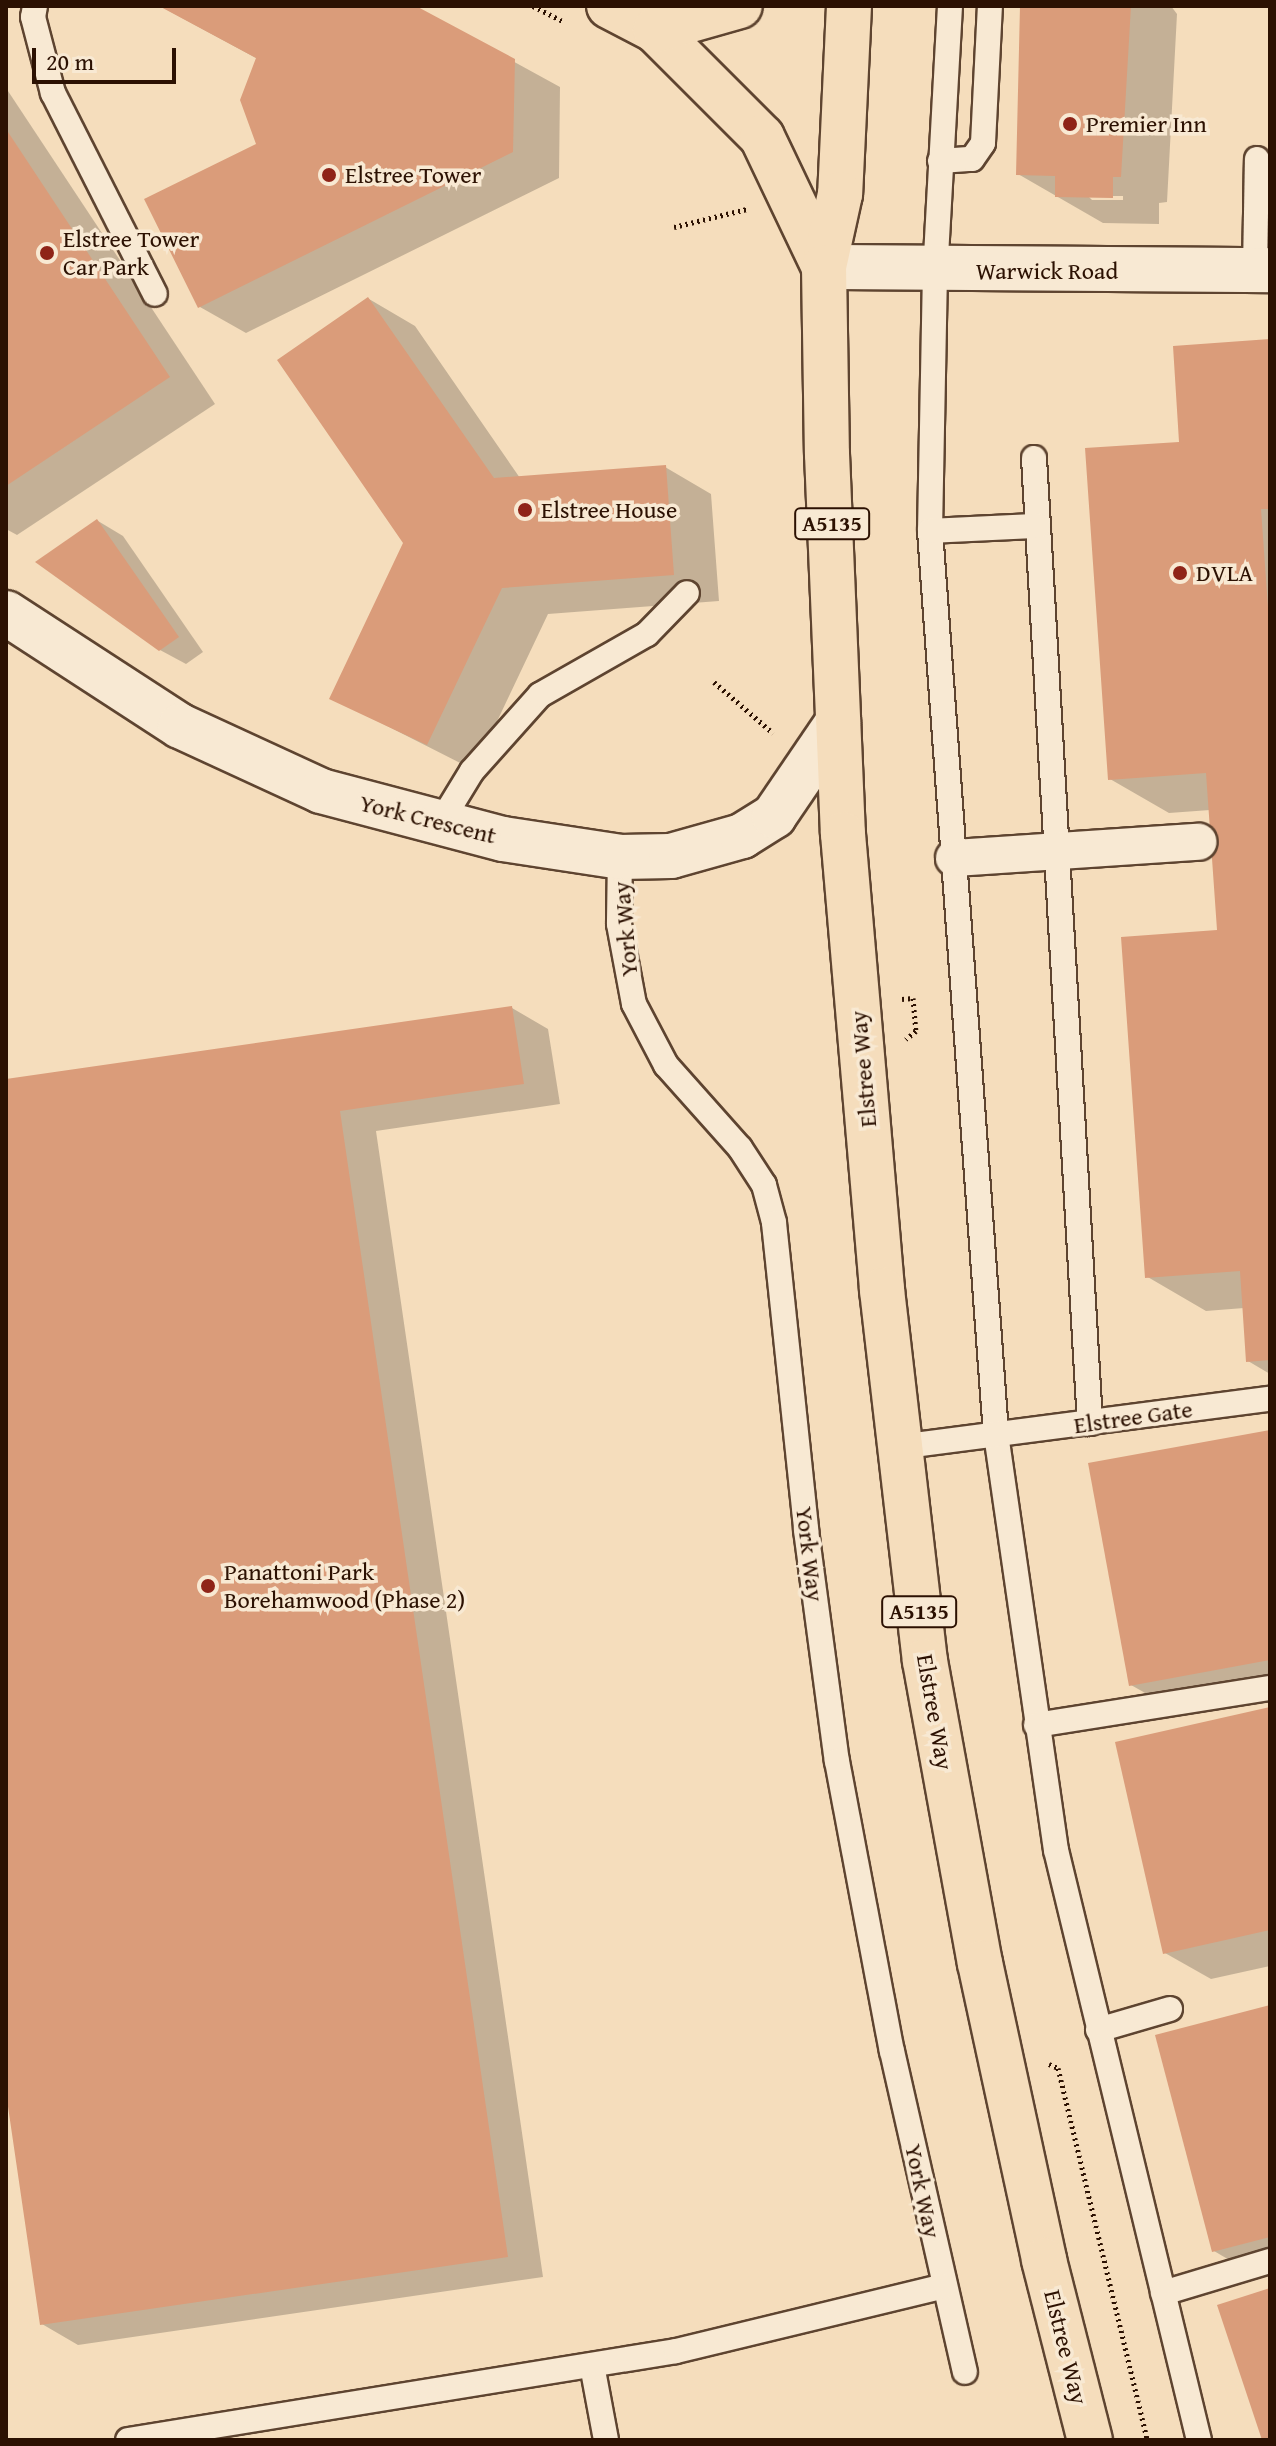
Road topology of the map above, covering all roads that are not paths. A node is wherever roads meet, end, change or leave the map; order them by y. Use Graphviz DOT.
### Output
graph roads {
  1 [pos="609,6"];
  2 [pos="740,6"];
  3 [pos="849,6"];
  4 [pos="950,6"];
  5 [pos="990,6"];
  6 [pos="34,12"];
  7 [pos="655,30"];
  8 [pos="1257,159"];
  9 [pos="940,161"];
  10 [pos="824,267"];
  11 [pos="1263,270"];
  12 [pos="935,271"];
  13 [pos="155,294"];
  14 [pos="1034,458"];
  15 [pos="1038,526"];
  16 [pos="930,531"];
  17 [pos="687,593"];
  18 [pos="6,613"];
  19 [pos="838,722"];
  20 [pos="439,825"];
  21 [pos="1198,842"];
  22 [pos="1057,851"];
  23 [pos="620,857"];
  24 [pos="954,858"];
  25 [pos="1270,1399"];
  26 [pos="1090,1423"];
  27 [pos="996,1434"];
  28 [pos="898,1447"];
  29 [pos="1270,1688"];
  30 [pos="1036,1725"];
  31 [pos="1170,2009"];
  32 [pos="1098,2030"];
  33 [pos="1270,2261"];
  34 [pos="944,2286"];
  35 [pos="1163,2293"];
  36 [pos="592,2365"];
  37 [pos="965,2372"];
  38 [pos="128,2440"];
  39 [pos="606,2440"];
  40 [pos="1090,2440"];
  41 [pos="1199,2440"];
  1 -- 7 [label="main road, A5135"];
  2 -- 7 [label="main road"];
  3 -- 10 [label="main road, A5135"];
  4 -- 9 [label="lane"];
  5 -- 9 [label="lane"];
  6 -- 13 [label="lane"];
  7 -- 10 [label="main road, A5135"];
  8 -- 11 [label="lane"];
  9 -- 12 [label="lane"];
  10 -- 12 [label="street, Warwick Road"];
  10 -- 19 [label="main road, A5135"];
  11 -- 12 [label="street, Warwick Road"];
  12 -- 16 [label="lane"];
  14 -- 15 [label="lane"];
  15 -- 16 [label="lane"];
  15 -- 22 [label="lane"];
  16 -- 24 [label="lane"];
  17 -- 20 [label="lane"];
  18 -- 20 [label="street, York Crescent"];
  19 -- 23 [label="street, York Crescent"];
  19 -- 28 [label="main road, Elstree Way / A5135"];
  20 -- 23 [label="street, York Crescent"];
  21 -- 22 [label="street"];
  22 -- 24 [label="street"];
  22 -- 26 [label="lane"];
  23 -- 34 [label="lane, York Way"];
  24 -- 27 [label="lane"];
  25 -- 26 [label="lane, Elstree Gate"];
  26 -- 27 [label="lane, Elstree Gate"];
  27 -- 28 [label="lane, Elstree Gate"];
  27 -- 30 [label="lane"];
  28 -- 40 [label="main road, Elstree Way / A5135"];
  29 -- 30 [label="lane"];
  30 -- 32 [label="lane"];
  31 -- 32 [label="lane"];
  32 -- 35 [label="lane"];
  33 -- 35 [label="lane"];
  34 -- 36 [label="lane"];
  34 -- 37 [label="lane, York Way"];
  35 -- 41 [label="lane"];
  36 -- 38 [label="lane"];
  36 -- 39 [label="lane"];
}
